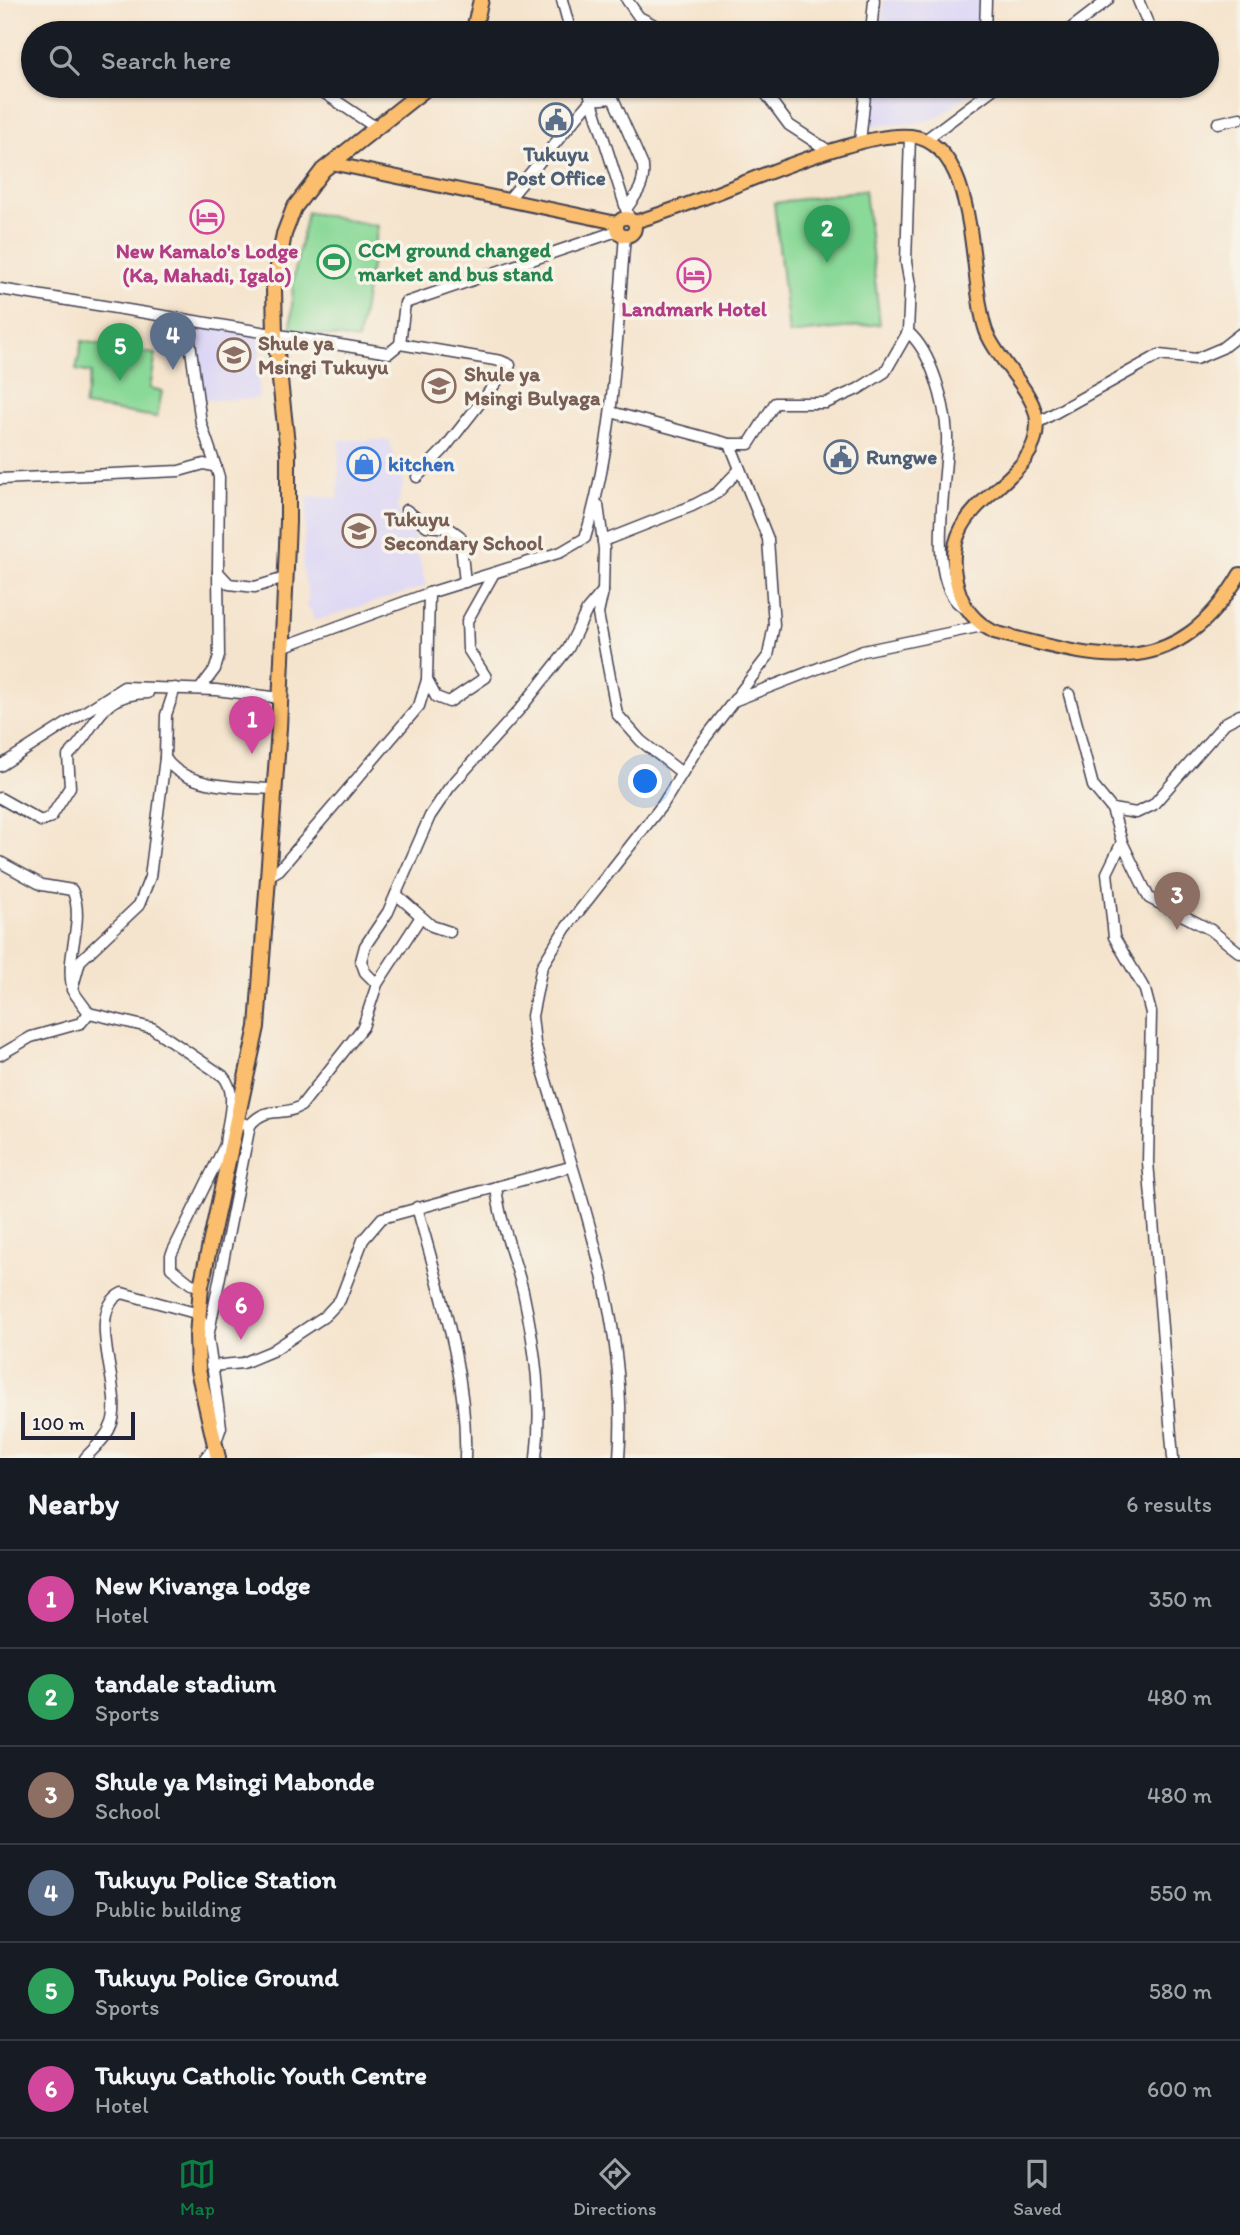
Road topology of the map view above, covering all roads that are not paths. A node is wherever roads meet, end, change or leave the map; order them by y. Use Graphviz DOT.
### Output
graph roads {
  1 [pos="481,0"];
  2 [pos="562,0"];
  3 [pos="627,0"];
  4 [pos="874,0"];
  5 [pos="986,0"];
  6 [pos="1108,0"];
  7 [pos="1138,0"];
  8 [pos="476,21"];
  9 [pos="568,21"];
  10 [pos="647,21"];
  11 [pos="872,21"];
  12 [pos="985,21"];
  13 [pos="1081,21"];
  14 [pos="1147,21"];
  15 [pos="332,98"];
  16 [pos="413,98"];
  17 [pos="769,98"];
  18 [pos="865,98"];
  19 [pos="978,98"];
  20 [pos="591,100"];
  21 [pos="1240,118"];
  22 [pos="1218,123"];
  23 [pos="375,127"];
  24 [pos="910,136"];
  25 [pos="925,140"];
  26 [pos="860,142"];
  27 [pos="829,151"];
  28 [pos="331,163"];
  29 [pos="509,200"];
  30 [pos="625,223"];
  31 [pos="0,289"];
  32 [pos="187,320"];
  33 [pos="908,332"];
  34 [pos="1240,334"];
  35 [pos="275,335"];
  36 [pos="400,344"];
  37 [pos="611,412"];
  38 [pos="1037,423"];
  39 [pos="730,444"];
  40 [pos="216,467"];
  41 [pos="739,470"];
  42 [pos="417,477"];
  43 [pos="0,479"];
  44 [pos="597,500"];
  45 [pos="406,510"];
  46 [pos="603,541"];
  47 [pos="218,572"];
  48 [pos="494,573"];
  49 [pos="1240,574"];
  50 [pos="285,578"];
  51 [pos="465,582"];
  52 [pos="603,590"];
  53 [pos="429,593"];
  54 [pos="966,608"];
  55 [pos="982,626"];
  56 [pos="282,647"];
  57 [pos="427,680"];
  58 [pos="175,688"];
  59 [pos="200,689"];
  60 [pos="1069,694"];
  61 [pos="281,698"];
  62 [pos="736,700"];
  63 [pos="1240,715"];
  64 [pos="165,758"];
  65 [pos="0,766"];
  66 [pos="682,773"];
  67 [pos="274,789"];
  68 [pos="0,798"];
  69 [pos="1112,809"];
  70 [pos="1122,842"];
  71 [pos="0,862"];
  72 [pos="267,877"];
  73 [pos="396,894"];
  74 [pos="420,918"];
  75 [pos="450,932"];
  76 [pos="1240,953"];
  77 [pos="377,984"];
  78 [pos="72,990"];
  79 [pos="89,1013"];
  80 [pos="0,1055"];
  81 [pos="244,1124"];
  82 [pos="228,1148"];
  83 [pos="570,1167"];
  84 [pos="496,1186"];
  85 [pos="417,1207"];
  86 [pos="217,1247"];
  87 [pos="201,1286"];
  88 [pos="199,1314"];
  89 [pos="208,1338"];
  90 [pos="211,1366"];
  91 [pos="212,1454"];
  92 [pos="85,1458"];
  93 [pos="464,1458"];
  94 [pos="536,1458"];
  95 [pos="619,1458"];
  96 [pos="1173,1458"];
  1 -- 8 [label="highway"];
  2 -- 9 [label="street"];
  3 -- 10 [label="street"];
  4 -- 11 [label="street"];
  5 -- 12 [label="street"];
  6 -- 13 [label="street"];
  7 -- 14 [label="street"];
  15 -- 23 [label="street"];
  16 -- 23 [label="highway"];
  17 -- 27 [label="street"];
  18 -- 26 [label="street"];
  19 -- 25 [label="street"];
  20 -- 29 [label="street"];
  20 -- 30 [label="street"];
  20 -- 30 [label="street"];
  21 -- 22 [label="street"];
  23 -- 28 [label="highway"];
  24 -- 25 [label="main road"];
  24 -- 26 [label="main road"];
  24 -- 33 [label="street"];
  25 -- 38 [label="main road"];
  26 -- 27 [label="main road"];
  27 -- 30 [label="main road"];
  28 -- 29 [label="main road"];
  28 -- 35 [label="highway"];
  29 -- 30 [label="main road"];
  30 -- 36 [label="street"];
  30 -- 37 [label="street"];
  31 -- 32 [label="street"];
  32 -- 35 [label="street"];
  32 -- 40 [label="street"];
  33 -- 39 [label="street"];
  33 -- 54 [label="street"];
  34 -- 38 [label="street"];
  35 -- 36 [label="street"];
  35 -- 50 [label="highway"];
  36 -- 42 [label="street"];
  37 -- 39 [label="street"];
  37 -- 44 [label="street"];
  38 -- 54 [label="main road"];
  39 -- 41 [label="street"];
  40 -- 43 [label="street"];
  40 -- 47 [label="street"];
  41 -- 46 [label="street"];
  41 -- 62 [label="street"];
  44 -- 46 [label="street"];
  44 -- 48 [label="street"];
  45 -- 51 [label="street"];
  46 -- 52 [label="street"];
  47 -- 50 [label="street"];
  47 -- 59 [label="street"];
  48 -- 51 [label="street"];
  48 -- 57 [label="street"];
  49 -- 55 [label="main road"];
  50 -- 56 [label="highway"];
  51 -- 53 [label="street"];
  52 -- 66 [label="street"];
  52 -- 73 [label="street"];
  53 -- 56 [label="street"];
  53 -- 57 [label="street"];
  54 -- 55 [label="main road"];
  55 -- 62 [label="street"];
  56 -- 61 [label="highway"];
  57 -- 72 [label="street"];
  58 -- 59 [label="street"];
  58 -- 64 [label="street"];
  58 -- 65 [label="street"];
  58 -- 68 [label="street"];
  59 -- 61 [label="street"];
  60 -- 69 [label="street"];
  61 -- 67 [label="highway"];
  62 -- 66 [label="street"];
  63 -- 69 [label="street"];
  64 -- 67 [label="street"];
  64 -- 78 [label="street"];
  66 -- 83 [label="street"];
  67 -- 72 [label="highway"];
  69 -- 70 [label="street"];
  70 -- 76 [label="street"];
  70 -- 96 [label="street"];
  71 -- 78 [label="street"];
  72 -- 81 [label="highway"];
  73 -- 74 [label="street"];
  73 -- 77 [label="street"];
  74 -- 75 [label="street"];
  74 -- 77 [label="street"];
  77 -- 81 [label="street"];
  78 -- 79 [label="street"];
  79 -- 80 [label="street"];
  79 -- 82 [label="street"];
  81 -- 82 [label="highway"];
  81 -- 86 [label="street"];
  82 -- 86 [label="highway"];
  82 -- 87 [label="street"];
  83 -- 84 [label="street"];
  83 -- 95 [label="street"];
  84 -- 85 [label="street"];
  84 -- 94 [label="street"];
  85 -- 90 [label="street"];
  85 -- 93 [label="street"];
  86 -- 87 [label="highway"];
  86 -- 89 [label="street"];
  87 -- 88 [label="highway"];
  88 -- 89 [label="street"];
  88 -- 91 [label="highway"];
  88 -- 92 [label="street"];
  89 -- 90 [label="street"];
  90 -- 91 [label="street"];
}
